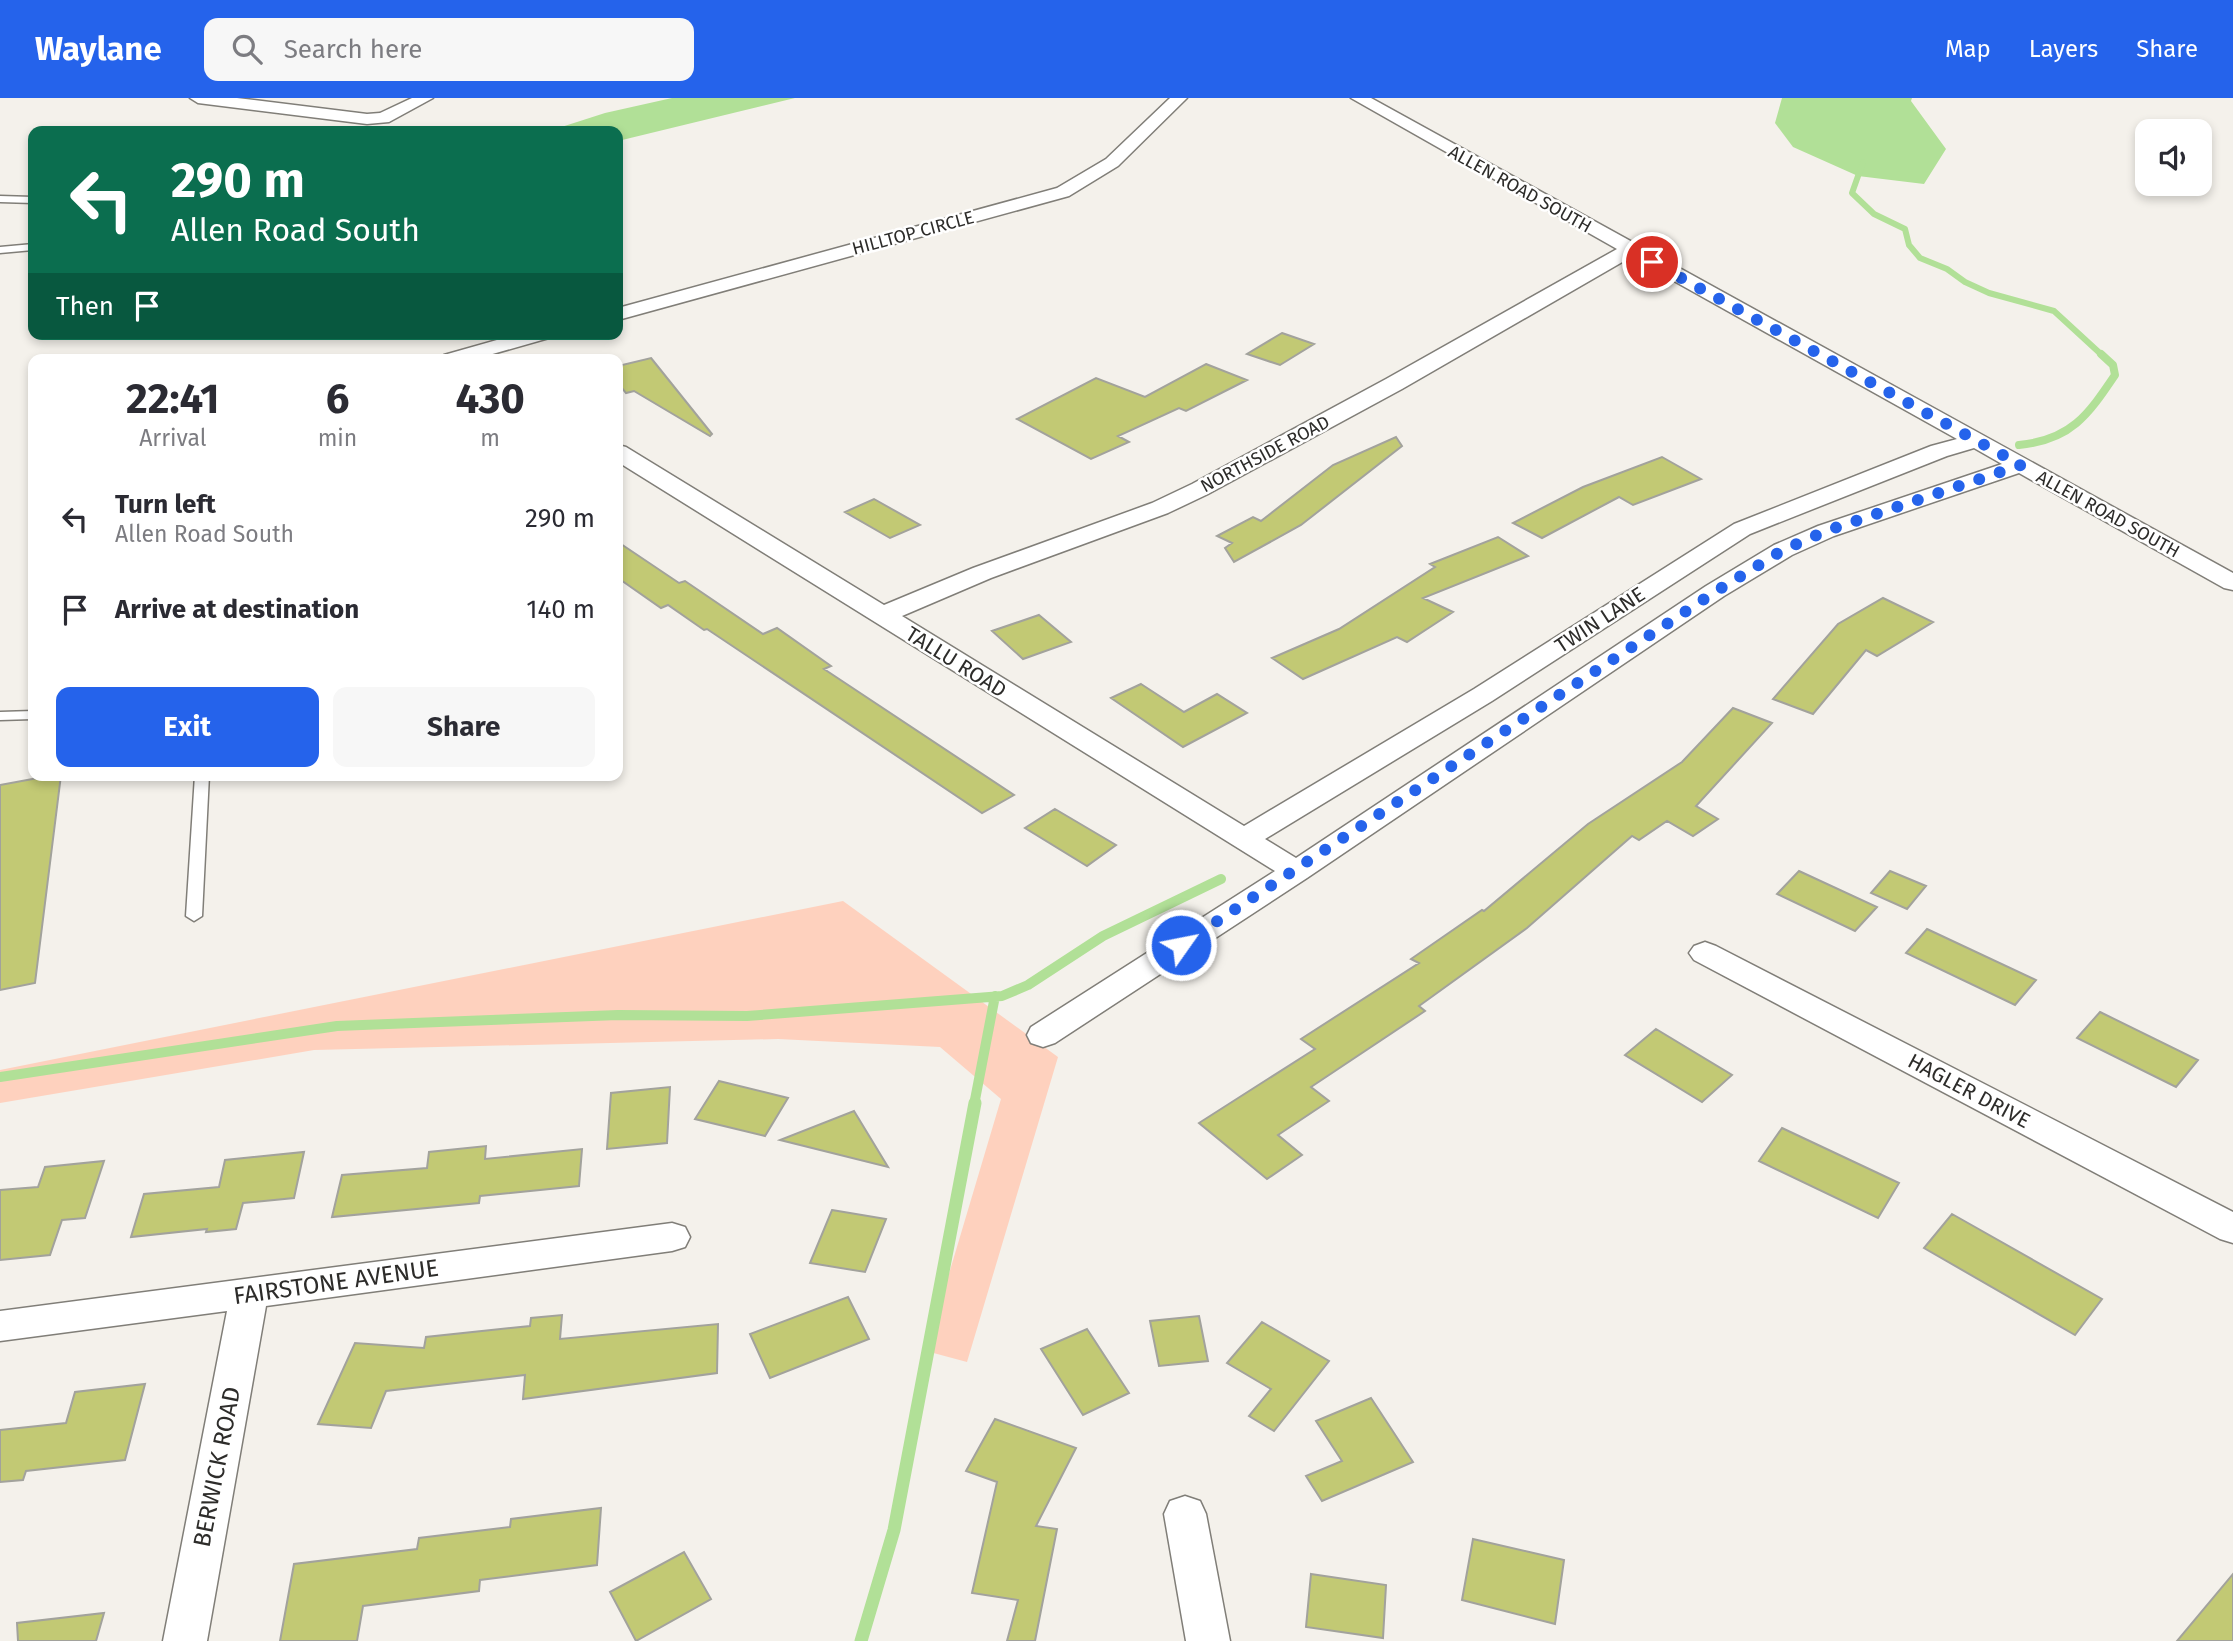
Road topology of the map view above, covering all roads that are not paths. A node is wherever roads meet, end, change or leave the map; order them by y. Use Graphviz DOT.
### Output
graph roads {
  1 [pos="198,98"];
  2 [pos="425,98"];
  3 [pos="1179,98"];
  4 [pos="1359,98"];
  5 [pos="0,199"];
  6 [pos="28,200"];
  7 [pos="28,247"];
  8 [pos="0,250"];
  9 [pos="1629,250"];
  10 [pos="623,313"];
  11 [pos="522,340"];
  12 [pos="476,354"];
  13 [pos="1976,441"];
  14 [pos="623,455"];
  15 [pos="2021,465"];
  16 [pos="2233,583"];
  17 [pos="881,616"];
  18 [pos="28,715"];
  19 [pos="0,716"];
  20 [pos="202,781"];
  21 [pos="1244,839"];
  22 [pos="1296,871"];
  23 [pos="194,916"];
  24 [pos="1705,953"];
  25 [pos="1043,1035"];
  26 [pos="2233,1229"];
  27 [pos="671,1237"];
  28 [pos="249,1294"];
  29 [pos="0,1326"];
  30 [pos="1185,1514"];
  31 [pos="185,1641"];
  32 [pos="1208,1641"];
  1 -- 2 [label="street"];
  3 -- 10 [label="street, HILLTOP CIRCLE"];
  4 -- 9 [label="street, ALLEN ROAD SOUTH"];
  5 -- 6 [label="lane"];
  7 -- 8 [label="lane"];
  9 -- 13 [label="street, ALLEN ROAD SOUTH"];
  9 -- 17 [label="street, NORTHSIDE ROAD"];
  11 -- 12 [label="street"];
  13 -- 15 [label="street, ALLEN ROAD SOUTH"];
  13 -- 21 [label="street, TWIN LANE"];
  14 -- 17 [label="street, TALLU ROAD"];
  15 -- 16 [label="street, ALLEN ROAD SOUTH"];
  15 -- 22 [label="street, TWIN LANE"];
  17 -- 21 [label="street, TALLU ROAD"];
  18 -- 19 [label="lane"];
  20 -- 23 [label="lane"];
  21 -- 22 [label="street, TALLU ROAD"];
  22 -- 25 [label="street, TWIN LANE"];
  24 -- 26 [label="street, HAGLER DRIVE"];
  27 -- 28 [label="street, FAIRSTONE AVENUE"];
  28 -- 29 [label="street, FAIRSTONE AVENUE"];
  28 -- 31 [label="street, BERWICK ROAD"];
  30 -- 32 [label="street"];
}
